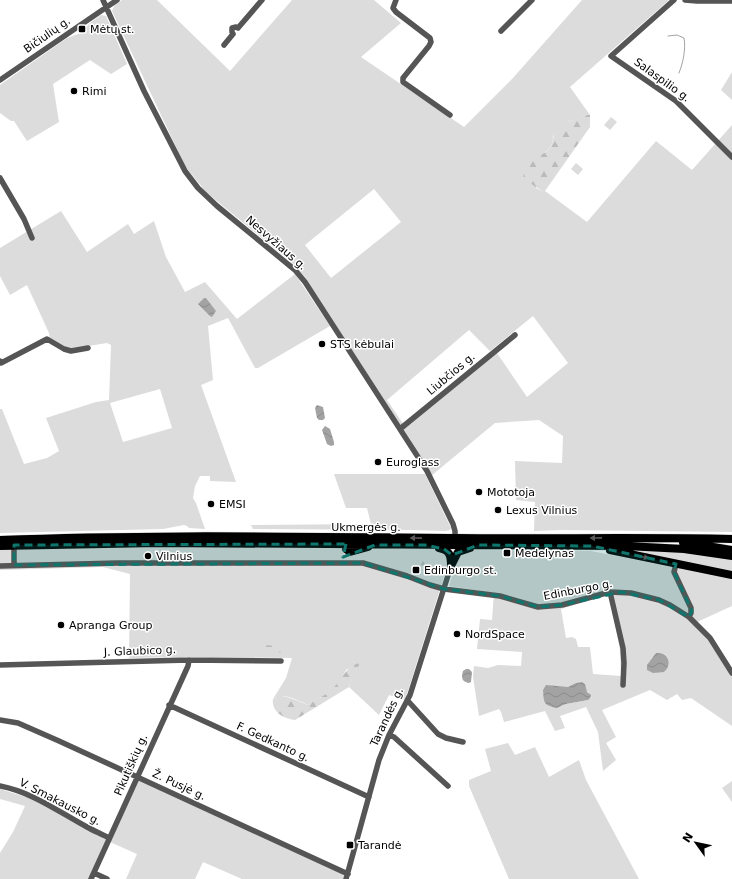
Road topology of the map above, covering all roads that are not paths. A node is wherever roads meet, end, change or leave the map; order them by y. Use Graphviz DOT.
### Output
graph roads {
  1 [pos="103,0"];
  2 [pos="117,0"];
  3 [pos="262,0"];
  4 [pos="532,0"];
  5 [pos="674,0"];
  6 [pos="685,0"];
  7 [pos="732,1"];
  8 [pos="395,2"];
  9 [pos="106,7"];
  10 [pos="501,31"];
  11 [pos="224,45"];
  12 [pos="0,80"];
  13 [pos="450,115"];
  14 [pos="732,157"];
  15 [pos="0,178"];
  16 [pos="32,238"];
  17 [pos="515,335"];
  18 [pos="88,348"];
  19 [pos="0,361"];
  20 [pos="400,429"];
  21 [pos="367,537"];
  22 [pos="455,538"];
  23 [pos="648,538"];
  24 [pos="732,539"];
  25 [pos="0,540"];
  26 [pos="346,544"];
  27 [pos="14,545"];
  28 [pos="425,545"];
  29 [pos="478,545"];
  30 [pos="0,546"];
  31 [pos="592,546"];
  32 [pos="732,550"];
  33 [pos="732,556"];
  34 [pos="676,564"];
  35 [pos="14,565"];
  36 [pos="0,566"];
  37 [pos="451,566"];
  38 [pos="732,575"];
  39 [pos="444,589"];
  40 [pos="610,592"];
  41 [pos="689,617"];
  42 [pos="189,660"];
  43 [pos="281,661"];
  44 [pos="0,665"];
  45 [pos="732,673"];
  46 [pos="623,685"];
  47 [pos="408,700"];
  48 [pos="169,705"];
  49 [pos="0,720"];
  50 [pos="389,735"];
  51 [pos="463,742"];
  52 [pos="137,776"];
  53 [pos="0,786"];
  54 [pos="448,786"];
  55 [pos="370,797"];
  56 [pos="109,838"];
  57 [pos="94,873"];
  58 [pos="347,877"];
  59 [pos="91,879"];
  60 [pos="107,879"];
  1 -- 9 [label="street, Nesvyžiaus g."];
  2 -- 9 [label="street, Bičiulių g."];
  3 -- 11 [label="street"];
  4 -- 10 [label="street"];
  5 -- 14 [label="street, Salaspilio g."];
  6 -- 7 [label="street"];
  8 -- 13 [label="street"];
  9 -- 12 [label="street, Bičiulių g."];
  9 -- 20 [label="street, Nesvyžiaus g."];
  15 -- 16 [label="street"];
  17 -- 20 [label="street, Liubčios g."];
  18 -- 19 [label="street"];
  20 -- 22 [label="street, Nesvyžiaus g."];
  22 -- 21 [label="highway, Ukmergės g., one-way"];
  21 -- 25 [label="highway, Ukmergės g."];
  21 -- 26 [label="highway"];
  23 -- 22 [label="highway, Ukmergės g., one-way"];
  23 -- 24 [label="highway, Ukmergės g."];
  23 -- 32 [label="highway"];
  26 -- 27 [label="highway, Ukmergės g."];
  26 -- 28 [label="highway, Ukmergės g."];
  27 -- 30 [label="highway, Ukmergės g."];
  27 -- 35 [label="street"];
  28 -- 29 [label="highway, Ukmergės g."];
  28 -- 37 [label="highway"];
  29 -- 31 [label="highway, Ukmergės g."];
  29 -- 37 [label="highway"];
  31 -- 33 [label="highway"];
  31 -- 34 [label="highway, one-way"];
  34 -- 38 [label="highway"];
  34 -- 41 [label="street"];
  35 -- 36 [label="street, Edinburgo g."];
  35 -- 39 [label="street, Edinburgo g."];
  37 -- 39 [label="street, Tarandės g."];
  39 -- 40 [label="street, Edinburgo g."];
  39 -- 47 [label="street, Tarandės g."];
  40 -- 41 [label="street, Edinburgo g."];
  40 -- 46 [label="street"];
  41 -- 45 [label="street, Edinburgo g."];
  42 -- 43 [label="street, J. Glaubico g."];
  42 -- 44 [label="street, J. Glaubico g."];
  42 -- 48 [label="street, Pikutiškių g."];
  47 -- 50 [label="street, Tarandės g."];
  47 -- 51 [label="street"];
  48 -- 52 [label="street, Pikutiškių g."];
  48 -- 55 [label="street, F. Gedkanto g."];
  49 -- 52 [label="street, Ž. Pusjė g."];
  50 -- 54 [label="street"];
  50 -- 55 [label="street, Tarandės g."];
  52 -- 56 [label="street, Pikutiškių g."];
  52 -- 58 [label="street, Ž. Pusjė g."];
  53 -- 56 [label="street, V. Smakausko g."];
  55 -- 58 [label="street, Tarandės g."];
  56 -- 57 [label="street, Pikutiškių g."];
  57 -- 59 [label="street, Pikutiškių g."];
  57 -- 60 [label="street"];
}
